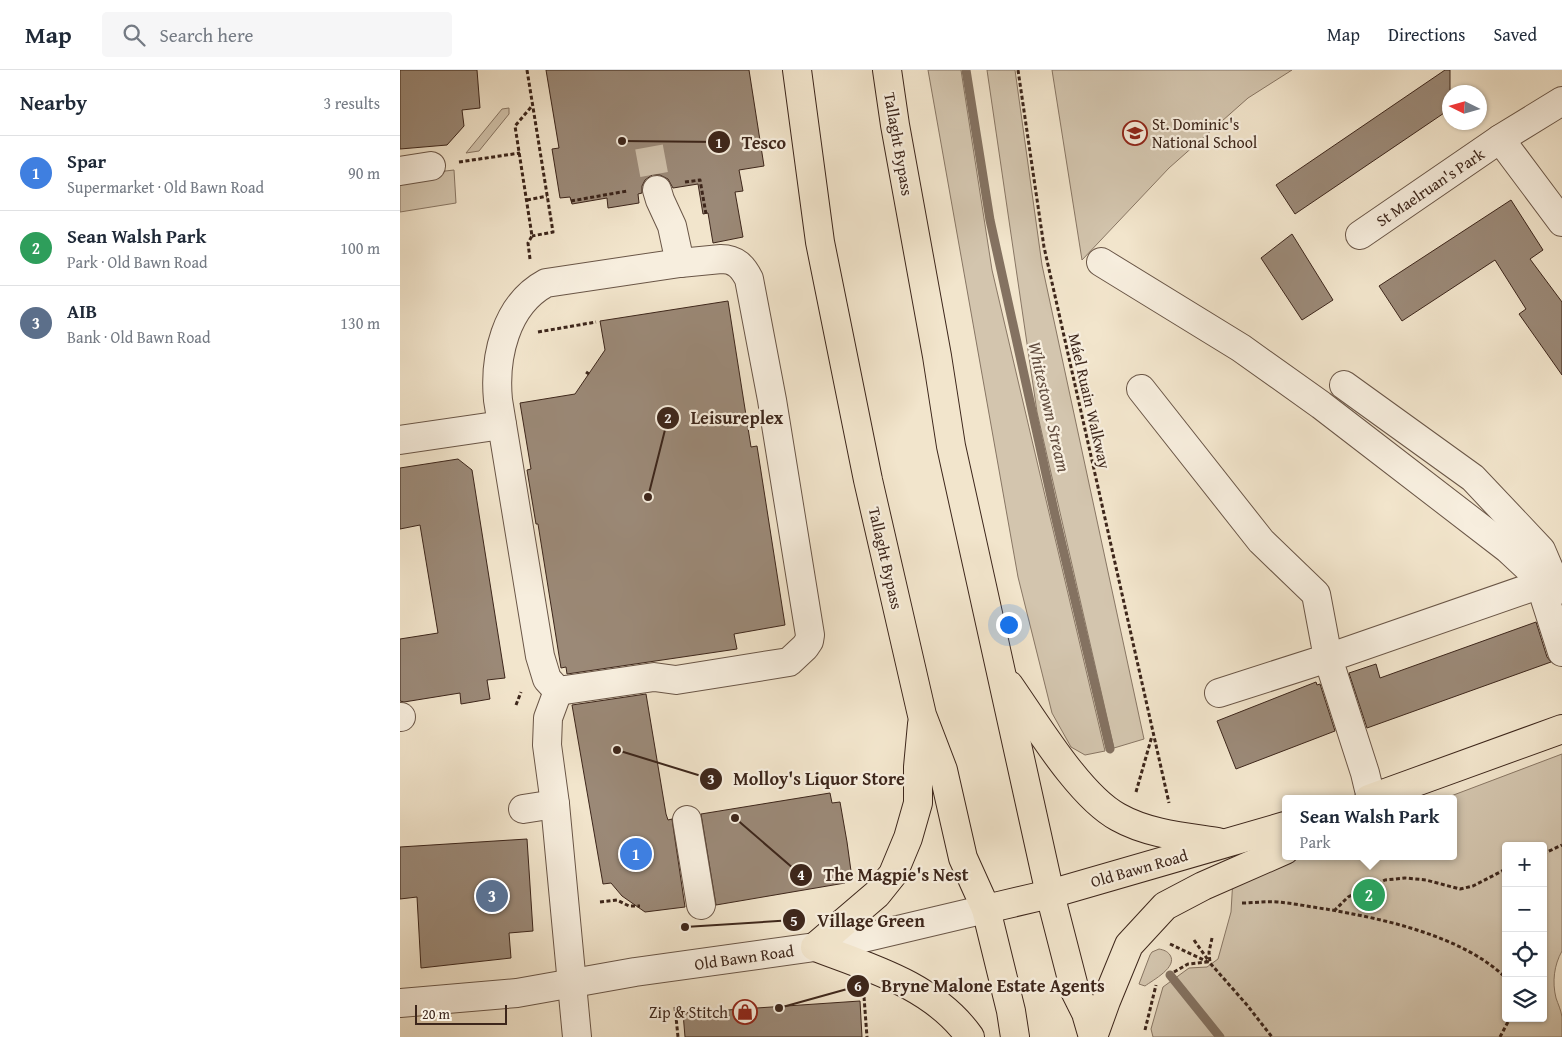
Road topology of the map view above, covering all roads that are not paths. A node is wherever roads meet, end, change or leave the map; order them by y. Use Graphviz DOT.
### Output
graph roads {
  1 [pos="797,70"];
  2 [pos="887,70"];
  3 [pos="1562,100"];
  4 [pos="1500,139"];
  5 [pos="431,166"];
  6 [pos="400,171"];
  7 [pos="658,190"];
  8 [pos="1562,222"];
  9 [pos="1360,235"];
  10 [pos="1101,262"];
  11 [pos="680,264"];
  12 [pos="1344,385"];
  13 [pos="1141,389"];
  14 [pos="502,424"];
  15 [pos="400,440"];
  16 [pos="1551,591"];
  17 [pos="1562,652"];
  18 [pos="1328,658"];
  19 [pos="1001,673"];
  20 [pos="558,691"];
  21 [pos="1219,694"];
  22 [pos="922,715"];
  23 [pos="1562,728"];
  24 [pos="1369,795"];
  25 [pos="1378,795"];
  26 [pos="555,804"];
  27 [pos="523,809"];
  28 [pos="687,820"];
  29 [pos="1282,827"];
  30 [pos="1225,843"];
  31 [pos="1282,851"];
  32 [pos="1050,894"];
  33 [pos="701,905"];
  34 [pos="986,909"];
  35 [pos="815,947"];
  36 [pos="572,984"];
  37 [pos="400,1003"];
  38 [pos="577,1037"];
  39 [pos="970,1037"];
  40 [pos="1015,1037"];
  41 [pos="1093,1037"];
  1 -- 22 [label="main road, Tallaght Bypass"];
  2 -- 19 [label="main road, Tallaght Bypass"];
  3 -- 4 [label="street, St Maelruan's Park"];
  4 -- 8 [label="street, St Maelruan's Park"];
  4 -- 9 [label="street, St Maelruan's Park"];
  5 -- 6 [label="street"];
  7 -- 11 [label="street"];
  10 -- 16 [label="street"];
  11 -- 14 [label="street"];
  11 -- 20 [label="street"];
  12 -- 16 [label="street"];
  13 -- 18 [label="street"];
  14 -- 15 [label="street"];
  14 -- 20 [label="street"];
  16 -- 17 [label="street"];
  16 -- 18 [label="street"];
  18 -- 21 [label="street"];
  18 -- 24 [label="street"];
  19 -- 30 [label="main road"];
  19 -- 32 [label="main road, Tallaght Bypass"];
  20 -- 26 [label="street"];
  22 -- 34 [label="main road, Tallaght Bypass"];
  22 -- 35 [label="main road"];
  23 -- 25 [label="main road"];
  26 -- 27 [label="street"];
  26 -- 36 [label="street"];
  28 -- 33 [label="street"];
  29 -- 30 [label="main road, Old Bawn Road"];
  30 -- 32 [label="main road, Old Bawn Road"];
  31 -- 41 [label="main road"];
  32 -- 34 [label="main road, Old Bawn Road"];
  32 -- 41 [label="main road, Tallaght Bypass"];
  34 -- 35 [label="street, Old Bawn Road"];
  34 -- 40 [label="main road, Tallaght Bypass"];
  35 -- 36 [label="street, Old Bawn Road"];
  35 -- 39 [label="main road"];
  36 -- 37 [label="street, Old Bawn Road"];
  36 -- 38 [label="street"];
}
